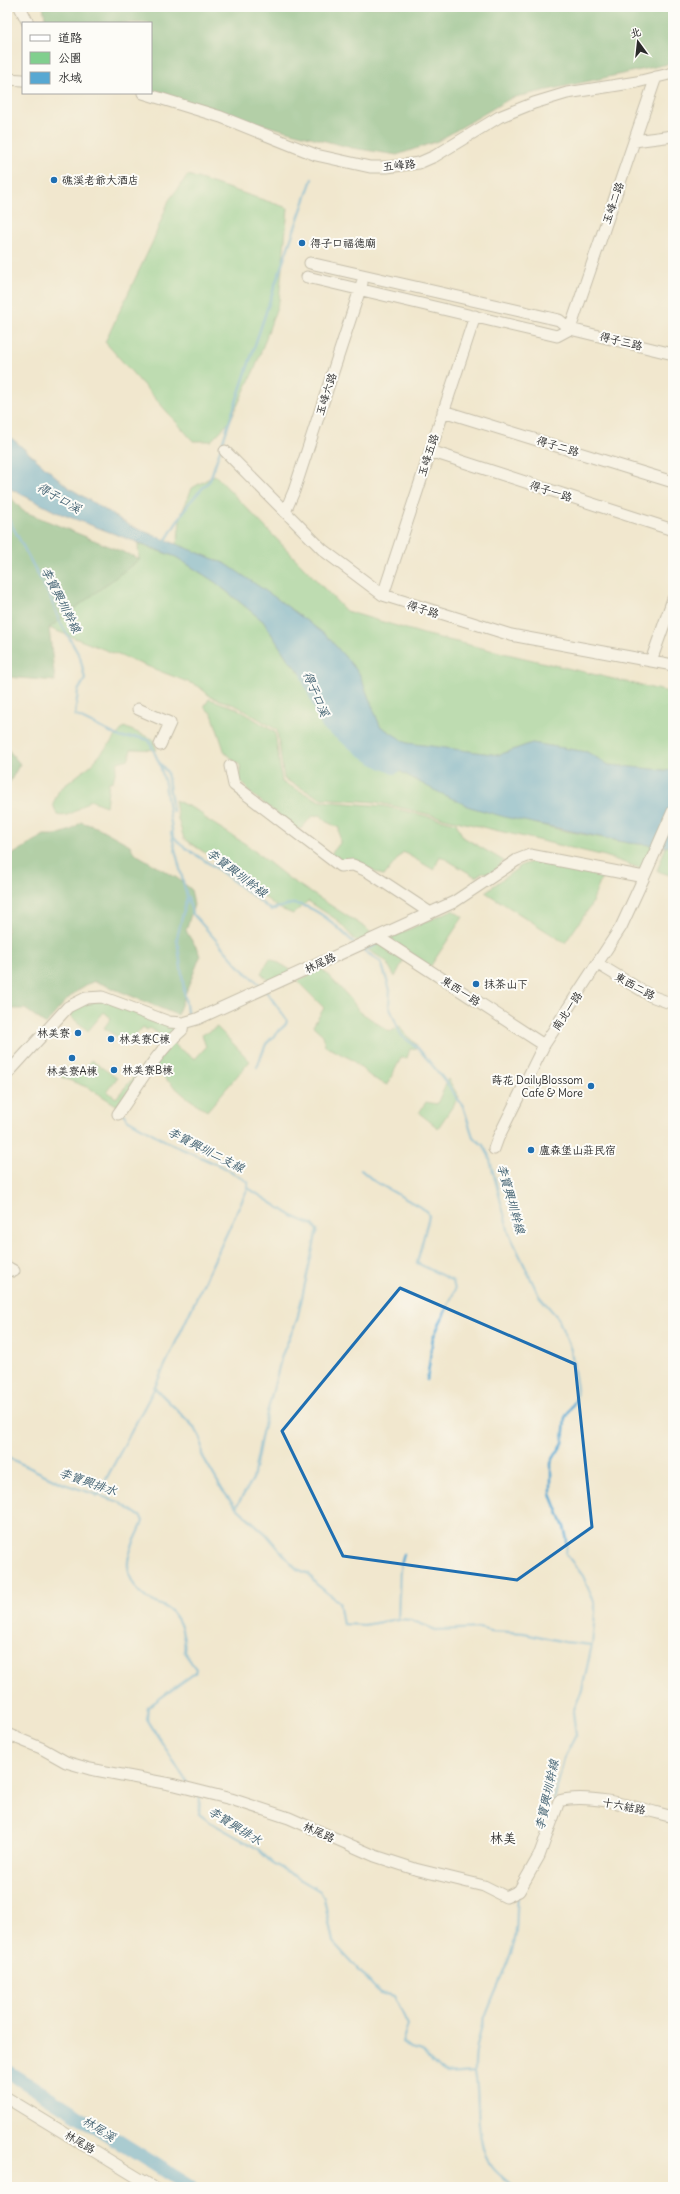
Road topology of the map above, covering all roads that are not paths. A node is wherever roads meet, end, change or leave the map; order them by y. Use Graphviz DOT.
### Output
graph roads {
  1 [pos="20,7"];
  2 [pos="28,22"];
  3 [pos="673,73"];
  4 [pos="656,77"];
  5 [pos="7,78"];
  6 [pos="22,80"];
  7 [pos="146,94"];
  8 [pos="673,136"];
  9 [pos="634,141"];
  10 [pos="310,263"];
  11 [pos="365,276"];
  12 [pos="307,277"];
  13 [pos="360,289"];
  14 [pos="475,316"];
  15 [pos="570,329"];
  16 [pos="673,354"];
  17 [pos="443,410"];
  18 [pos="225,451"];
  19 [pos="430,451"];
  20 [pos="673,482"];
  21 [pos="285,512"];
  22 [pos="673,530"];
  23 [pos="383,595"];
  24 [pos="673,599"];
  25 [pos="651,661"];
  26 [pos="673,665"];
  27 [pos="138,709"];
  28 [pos="160,745"];
  29 [pos="230,766"];
  30 [pos="673,811"];
  31 [pos="646,873"];
  32 [pos="429,912"];
  33 [pos="378,937"];
  34 [pos="598,964"];
  35 [pos="673,1004"];
  36 [pos="183,1023"];
  37 [pos="544,1045"];
  38 [pos="7,1074"];
  39 [pos="118,1114"];
  40 [pos="494,1149"];
  41 [pos="7,1734"];
  42 [pos="575,1798"];
  43 [pos="673,1816"];
  44 [pos="7,2098"];
  45 [pos="153,2187"];
  1 -- 2 [label="street"];
  3 -- 4 [label="street, 五峰路"];
  4 -- 7 [label="street, 五峰路"];
  4 -- 9 [label="street, 玉峰二路"];
  5 -- 6 [label="street"];
  8 -- 9 [label="street"];
  9 -- 15 [label="street, 玉峰二路"];
  10 -- 11 [label="street"];
  11 -- 13 [label="street, 玉峰六路"];
  11 -- 15 [label="street"];
  12 -- 13 [label="street"];
  13 -- 14 [label="street"];
  13 -- 21 [label="street, 玉峰六路"];
  14 -- 15 [label="street"];
  14 -- 17 [label="street, 玉峰五路"];
  15 -- 16 [label="street, 得子三路"];
  17 -- 19 [label="street, 玉峰五路"];
  17 -- 20 [label="street, 得子二路"];
  18 -- 21 [label="street, 得子路"];
  19 -- 22 [label="street, 得子一路"];
  19 -- 23 [label="street, 玉峰五路"];
  21 -- 23 [label="street, 得子路"];
  23 -- 25 [label="street, 得子路"];
  24 -- 25 [label="street"];
  25 -- 26 [label="street, 得子路"];
  27 -- 28 [label="street"];
  29 -- 32 [label="street"];
  30 -- 31 [label="street, 南北一路"];
  31 -- 32 [label="street, 林尾路"];
  31 -- 34 [label="street, 南北一路"];
  32 -- 33 [label="street, 林尾路"];
  33 -- 36 [label="street, 林尾路"];
  33 -- 37 [label="street, 東西一路"];
  34 -- 35 [label="street, 東西二路"];
  34 -- 37 [label="street, 南北一路"];
  36 -- 38 [label="street, 林尾路"];
  36 -- 39 [label="street"];
  37 -- 40 [label="street, 南北一路"];
  41 -- 42 [label="street, 林尾路"];
  42 -- 43 [label="street, 十六結路"];
  44 -- 45 [label="street, 林尾路"];
}
